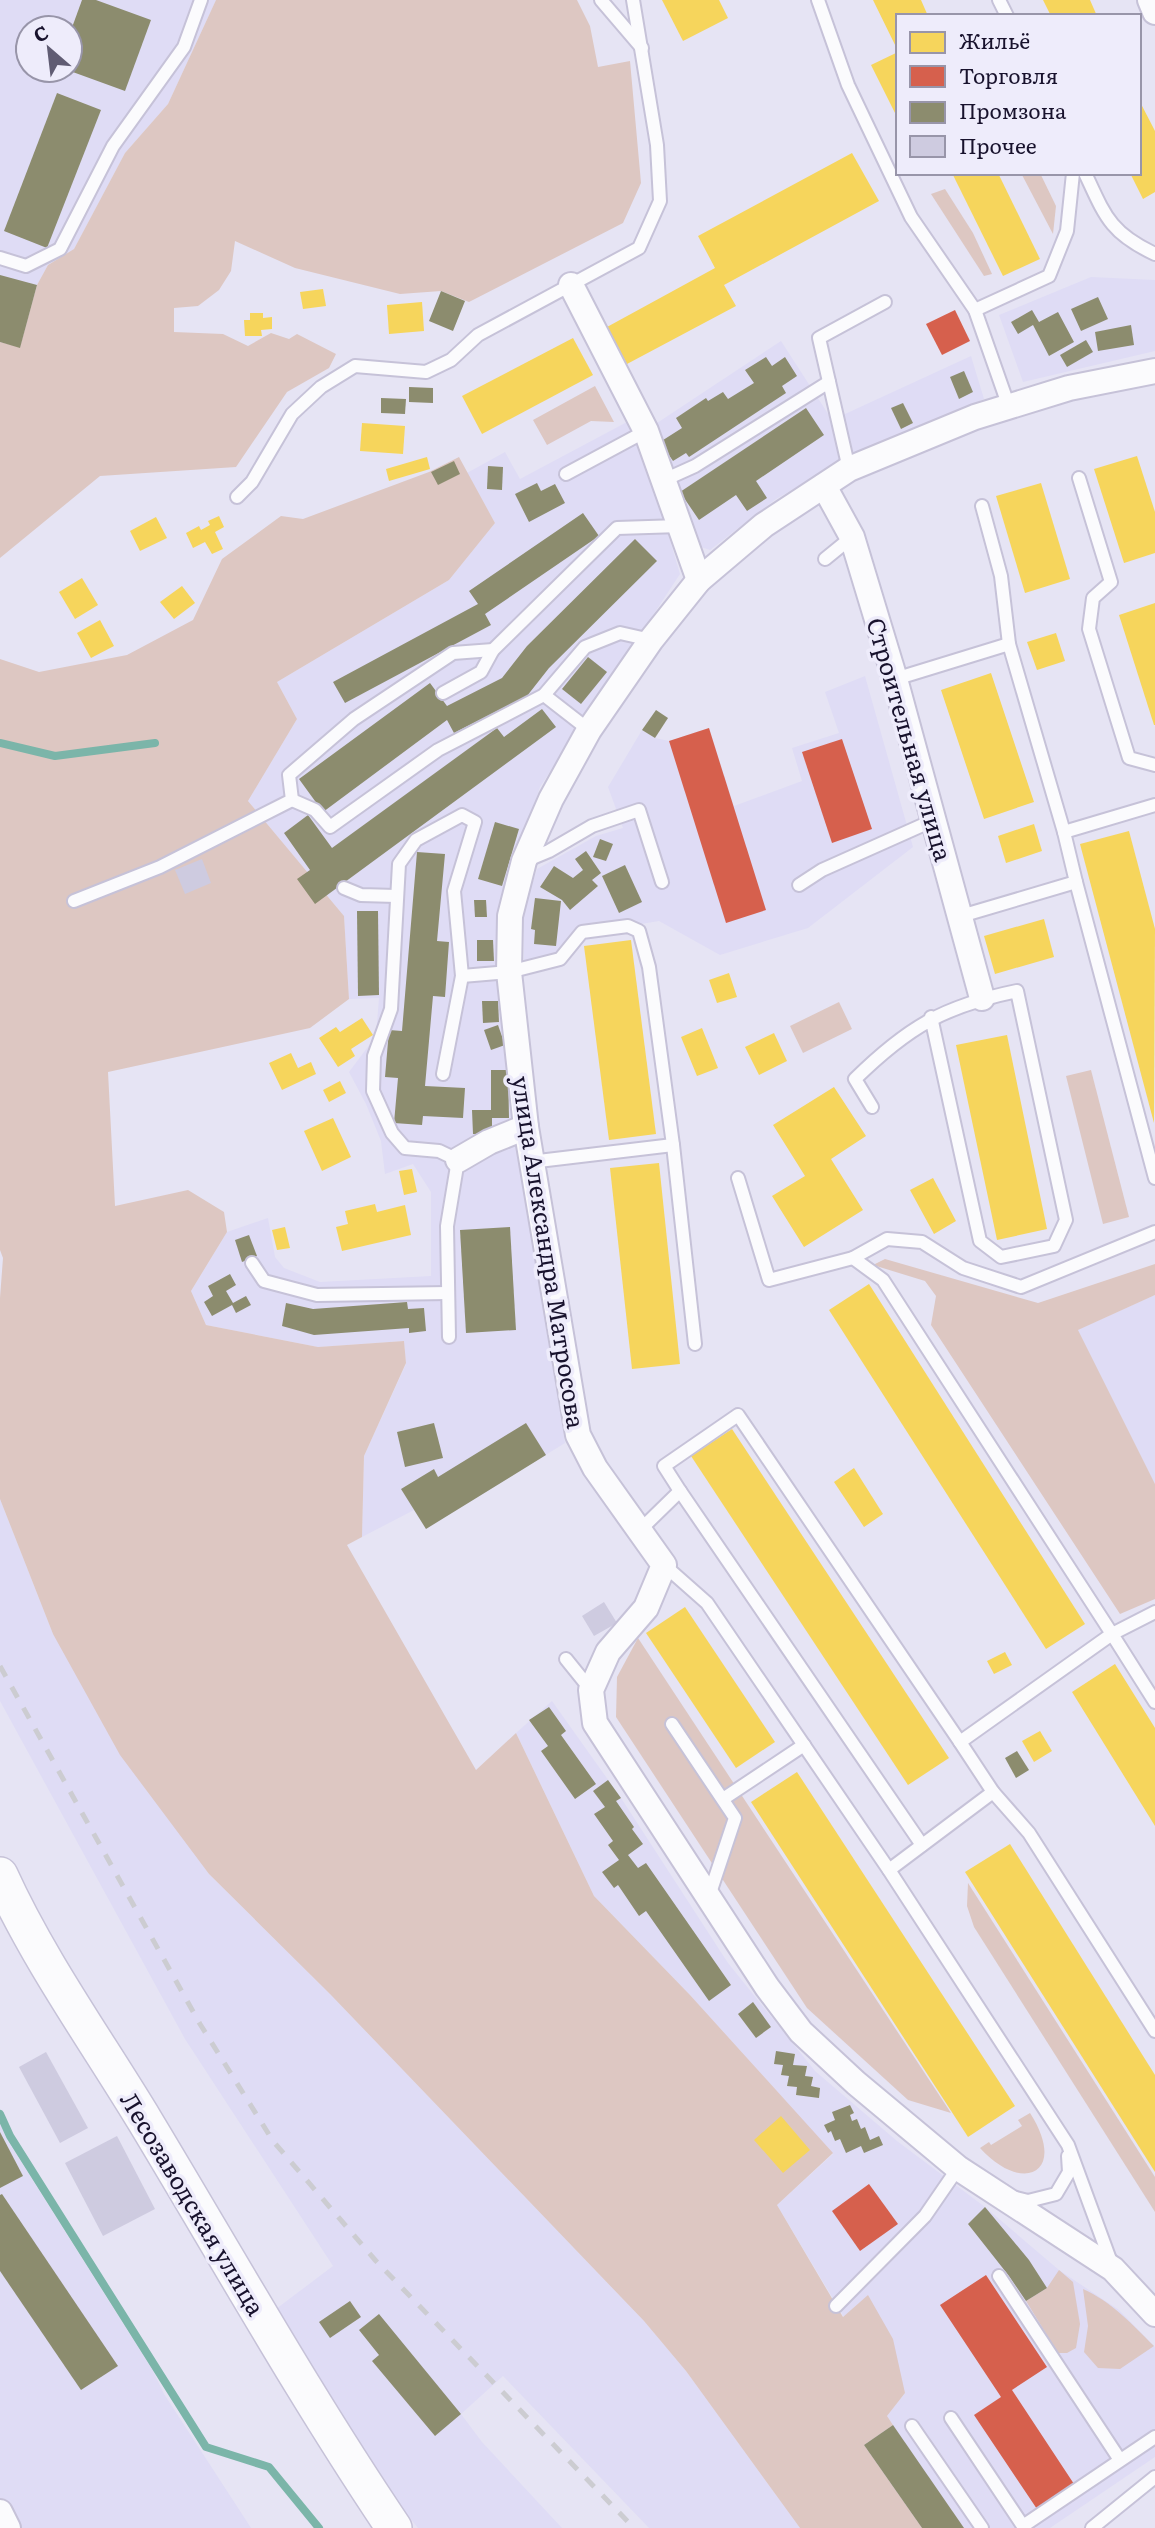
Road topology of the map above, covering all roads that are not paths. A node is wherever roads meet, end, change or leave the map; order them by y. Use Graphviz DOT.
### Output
graph roads {
  1 [pos="201,0"];
  2 [pos="601,0"];
  3 [pos="633,0"];
  4 [pos="818,0"];
  5 [pos="1150,0"];
  6 [pos="1155,12"];
  7 [pos="642,48"];
  8 [pos="1073,175"];
  9 [pos="1086,175"];
  10 [pos="1155,254"];
  11 [pos="0,258"];
  12 [pos="571,285"];
  13 [pos="885,302"];
  14 [pos="975,310"];
  15 [pos="1153,380"];
  16 [pos="829,382"];
  17 [pos="1009,407"];
  18 [pos="646,431"];
  19 [pos="849,469"];
  20 [pos="566,474"];
  21 [pos="1079,478"];
  22 [pos="664,480"];
  23 [pos="824,486"];
  24 [pos="237,496"];
  25 [pos="982,506"];
  26 [pos="680,526"];
  27 [pos="852,537"];
  28 [pos="825,559"];
  29 [pos="699,580"];
  30 [pos="651,640"];
  31 [pos="1009,644"];
  32 [pos="493,650"];
  33 [pos="895,679"];
  34 [pos="443,692"];
  35 [pos="544,695"];
  36 [pos="589,730"];
  37 [pos="1155,765"];
  38 [pos="292,800"];
  39 [pos="1155,805"];
  40 [pos="934,820"];
  41 [pos="1064,832"];
  42 [pos="524,861"];
  43 [pos="662,882"];
  44 [pos="1076,882"];
  45 [pos="799,885"];
  46 [pos="344,888"];
  47 [pos="396,896"];
  48 [pos="74,901"];
  49 [pos="961,916"];
  50 [pos="509,972"];
  51 [pos="462,976"];
  52 [pos="982,998"];
  53 [pos="931,1017"];
  54 [pos="443,1074"];
  55 [pos="872,1107"];
  56 [pos="526,1127"];
  57 [pos="673,1145"];
  58 [pos="458,1160"];
  59 [pos="530,1162"];
  60 [pos="738,1178"];
  61 [pos="1155,1178"];
  62 [pos="1155,1232"];
  63 [pos="853,1258"];
  64 [pos="252,1263"];
  65 [pos="448,1293"];
  66 [pos="449,1337"];
  67 [pos="695,1344"];
  68 [pos="680,1491"];
  69 [pos="640,1530"];
  70 [pos="664,1565"];
  71 [pos="1155,1612"];
  72 [pos="1112,1634"];
  73 [pos="566,1659"];
  74 [pos="591,1690"];
  75 [pos="1155,1702"];
  76 [pos="672,1724"];
  77 [pos="960,1742"];
  78 [pos="804,1745"];
  79 [pos="993,1792"];
  80 [pos="723,1799"];
  81 [pos="922,1845"];
  82 [pos="889,1870"];
  83 [pos="0,1875"];
  84 [pos="709,1898"];
  85 [pos="1155,2031"];
  86 [pos="1068,2145"];
  87 [pos="958,2168"];
  88 [pos="996,2193"];
  89 [pos="1113,2269"];
  90 [pos="999,2276"];
  91 [pos="836,2306"];
  92 [pos="1155,2314"];
  93 [pos="951,2418"];
  94 [pos="912,2427"];
  95 [pos="1155,2437"];
  96 [pos="1121,2460"];
  97 [pos="1155,2477"];
  98 [pos="0,2512"];
  99 [pos="8,2528"];
  100 [pos="394,2528"];
  101 [pos="982,2528"];
  102 [pos="1092,2528"];
  1 -- 11 [label="lane"];
  2 -- 7 [label="lane"];
  3 -- 7 [label="lane"];
  4 -- 14 [label="lane"];
  5 -- 6 [label="street"];
  7 -- 12 [label="lane"];
  8 -- 14 [label="lane"];
  9 -- 10 [label="lane"];
  12 -- 18 [label="street"];
  12 -- 24 [label="lane"];
  13 -- 16 [label="lane"];
  14 -- 17 [label="lane"];
  15 -- 17 [label="street, улица Александра Матросова"];
  16 -- 19 [label="lane"];
  16 -- 22 [label="lane"];
  17 -- 19 [label="street, улица Александра Матросова"];
  18 -- 20 [label="lane"];
  18 -- 22 [label="street"];
  19 -- 23 [label="street, улица Александра Матросова"];
  21 -- 37 [label="lane"];
  22 -- 26 [label="street"];
  23 -- 27 [label="street, Строительная улица"];
  23 -- 29 [label="street, улица Александра Матросова"];
  25 -- 31 [label="lane"];
  26 -- 29 [label="street"];
  26 -- 32 [label="lane"];
  27 -- 28 [label="lane"];
  27 -- 33 [label="street, Строительная улица"];
  29 -- 30 [label="street, улица Александра Матросова"];
  30 -- 35 [label="lane"];
  30 -- 36 [label="street, улица Александра Матросова"];
  31 -- 33 [label="lane"];
  31 -- 41 [label="lane"];
  32 -- 34 [label="lane"];
  32 -- 38 [label="lane"];
  33 -- 40 [label="street, Строительная улица"];
  35 -- 36 [label="lane"];
  35 -- 38 [label="lane"];
  36 -- 42 [label="street, улица Александра Матросова"];
  38 -- 48 [label="lane"];
  39 -- 41 [label="lane"];
  40 -- 45 [label="lane"];
  40 -- 49 [label="street, Строительная улица"];
  41 -- 44 [label="lane"];
  42 -- 43 [label="lane"];
  42 -- 50 [label="street, улица Александра Матросова"];
  44 -- 49 [label="lane"];
  44 -- 61 [label="lane"];
  46 -- 47 [label="lane"];
  47 -- 51 [label="lane"];
  47 -- 58 [label="lane"];
  49 -- 52 [label="street, Строительная улица"];
  50 -- 51 [label="lane"];
  50 -- 56 [label="street, улица Александра Матросова"];
  50 -- 57 [label="lane"];
  51 -- 54 [label="lane"];
  52 -- 53 [label="lane"];
  52 -- 53 [label="lane"];
  53 -- 55 [label="lane"];
  56 -- 58 [label="street"];
  56 -- 59 [label="street, улица Александра Матросова"];
  57 -- 59 [label="lane"];
  57 -- 67 [label="lane"];
  58 -- 65 [label="lane"];
  59 -- 69 [label="street, улица Александра Матросова"];
  60 -- 63 [label="lane"];
  62 -- 63 [label="lane"];
  63 -- 72 [label="lane"];
  64 -- 65 [label="lane"];
  65 -- 66 [label="lane"];
  68 -- 69 [label="lane"];
  68 -- 77 [label="lane"];
  68 -- 81 [label="lane"];
  69 -- 70 [label="street, улица Александра Матросова"];
  70 -- 74 [label="street"];
  70 -- 78 [label="lane"];
  71 -- 72 [label="lane"];
  72 -- 75 [label="lane"];
  72 -- 77 [label="lane"];
  73 -- 74 [label="lane"];
  74 -- 84 [label="street"];
  76 -- 80 [label="lane"];
  77 -- 79 [label="lane"];
  78 -- 80 [label="lane"];
  78 -- 82 [label="lane"];
  79 -- 81 [label="lane"];
  79 -- 85 [label="lane"];
  80 -- 84 [label="lane"];
  81 -- 82 [label="lane"];
  82 -- 86 [label="lane"];
  83 -- 100 [label="main road, Лесозаводская улица"];
  84 -- 87 [label="street"];
  86 -- 88 [label="lane"];
  86 -- 89 [label="lane"];
  87 -- 88 [label="street"];
  87 -- 91 [label="lane"];
  88 -- 89 [label="street"];
  89 -- 92 [label="street"];
  90 -- 96 [label="lane"];
  93 -- 96 [label="lane"];
  94 -- 101 [label="lane"];
  95 -- 96 [label="lane"];
  97 -- 102 [label="lane"];
  98 -- 99 [label="street"];
}
